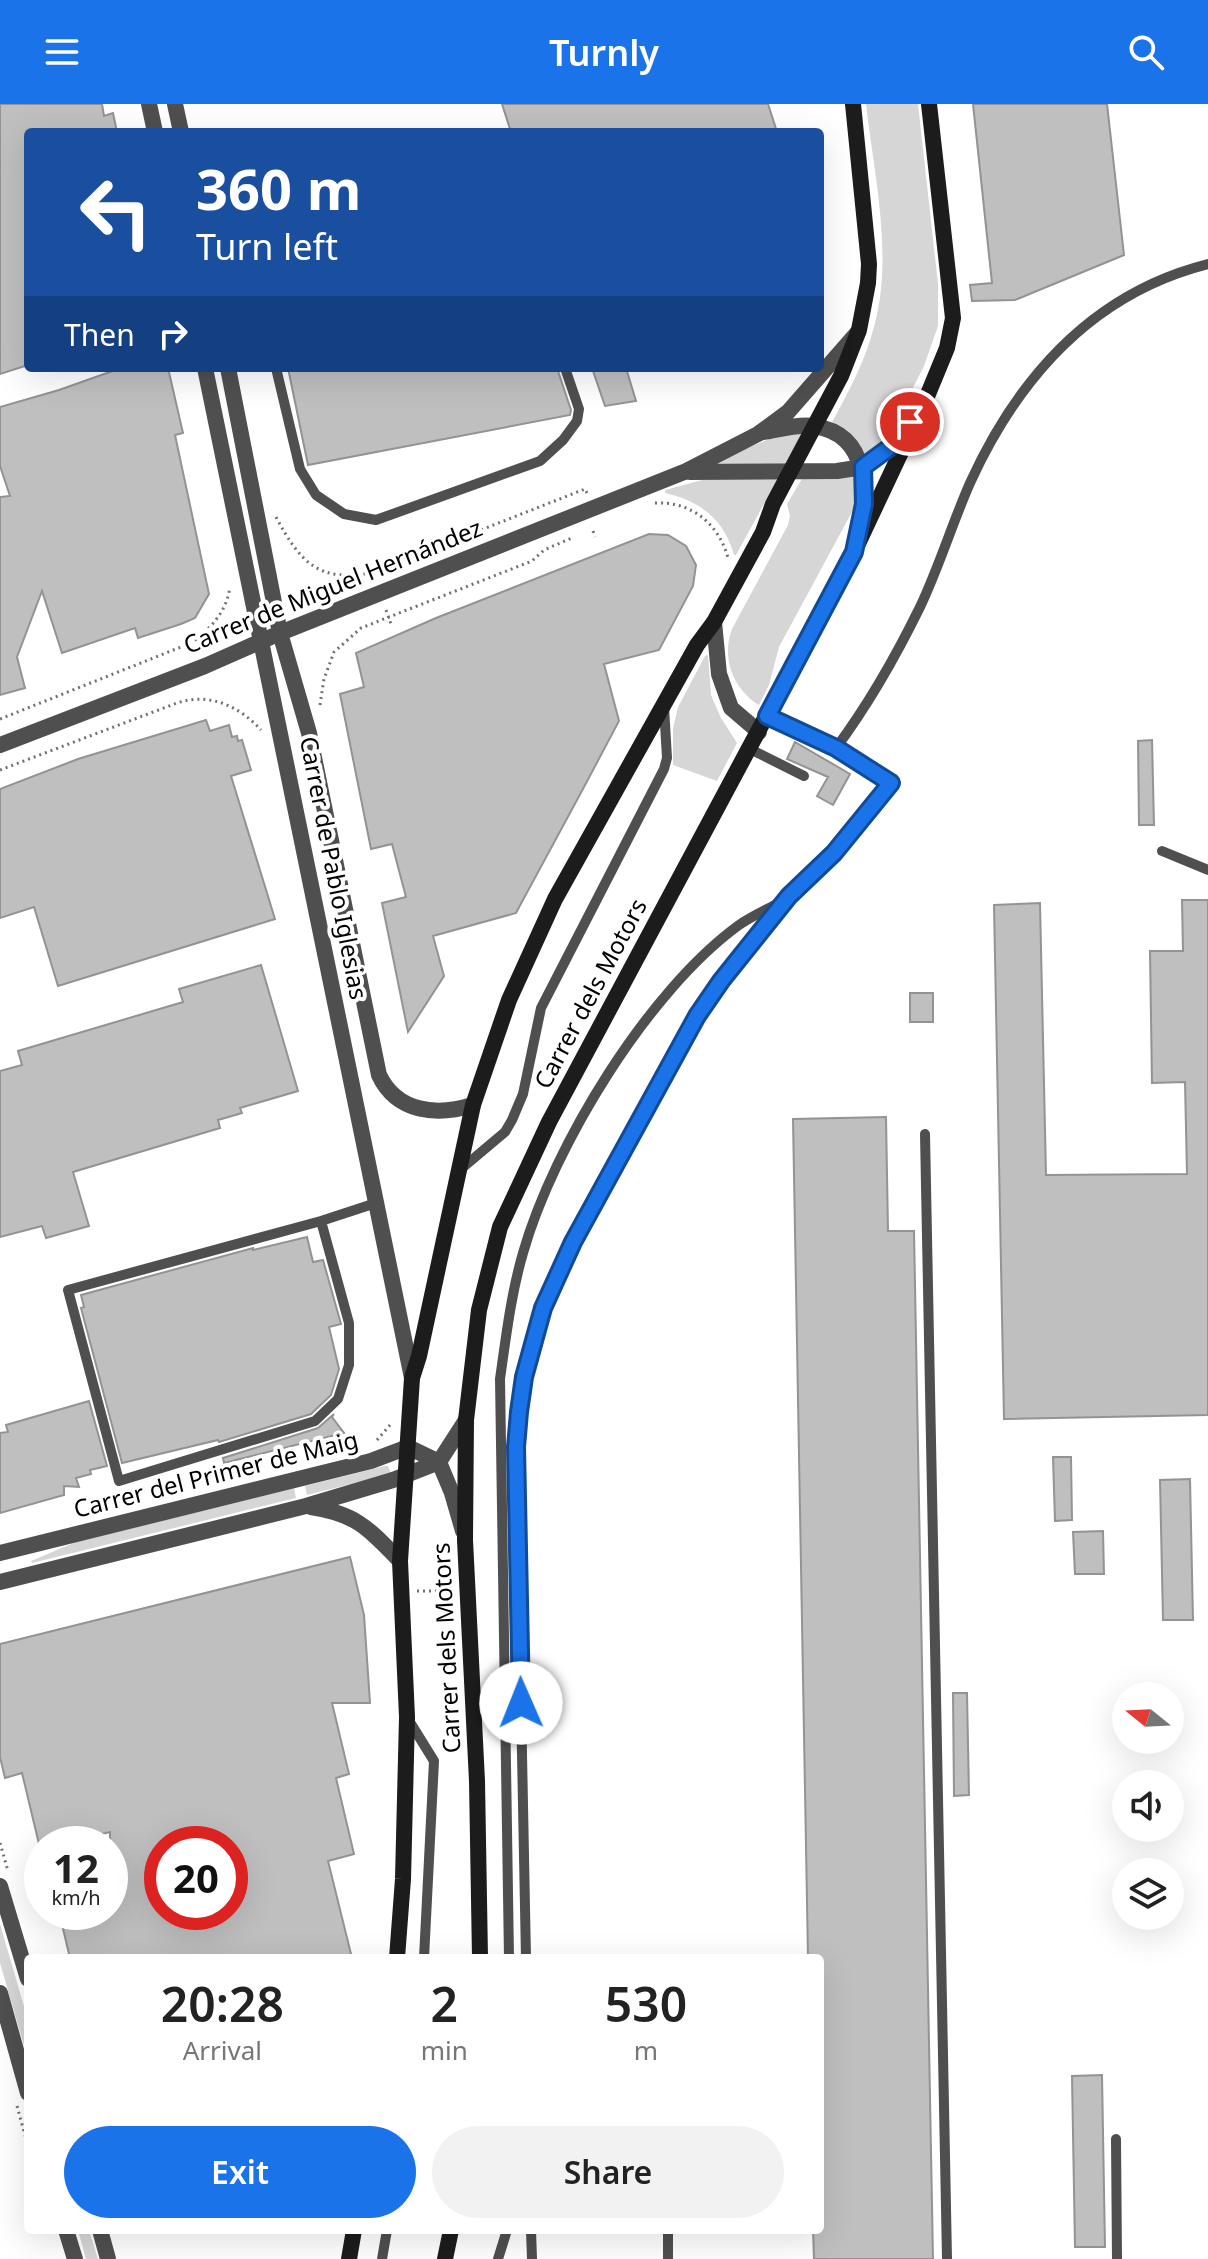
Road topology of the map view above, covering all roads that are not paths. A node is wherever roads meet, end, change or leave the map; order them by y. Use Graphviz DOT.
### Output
graph roads {
  1 [pos="149,104"];
  2 [pos="175,104"];
  3 [pos="853,104"];
  4 [pos="929,104"];
  5 [pos="154,128"];
  6 [pos="180,128"];
  7 [pos="1208,264"];
  8 [pos="859,330"];
  9 [pos="824,370"];
  10 [pos="206,372"];
  11 [pos="229,372"];
  12 [pos="277,372"];
  13 [pos="566,372"];
  14 [pos="823,372"];
  15 [pos="926,399"];
  16 [pos="814,426"];
  17 [pos="758,434"];
  18 [pos="863,467"];
  19 [pos="791,470"];
  20 [pos="684,472"];
  21 [pos="854,552"];
  22 [pos="714,622"];
  23 [pos="280,633"];
  24 [pos="261,641"];
  25 [pos="664,705"];
  26 [pos="767,716"];
  27 [pos="759,732"];
  28 [pos="0,745"];
  29 [pos="836,748"];
  30 [pos="750,749"];
  31 [pos="804,776"];
  32 [pos="1162,851"];
  33 [pos="1208,870"];
  34 [pos="789,896"];
  35 [pos="473,1105"];
  36 [pos="925,1134"];
  37 [pos="461,1169"];
  38 [pos="376,1203"];
  39 [pos="321,1221"];
  40 [pos="412,1378"];
  41 [pos="466,1420"];
  42 [pos="408,1447"];
  43 [pos="439,1462"];
  44 [pos="406,1475"];
  45 [pos="306,1506"];
  46 [pos="465,1540"];
  47 [pos="0,1553"];
  48 [pos="400,1561"];
  49 [pos="0,1582"];
  50 [pos="407,1717"];
  51 [pos="0,1886"];
  52 [pos="397,1954"];
  53 [pos="424,1954"];
  54 [pos="480,1954"];
  55 [pos="509,1954"];
  56 [pos="526,1954"];
  57 [pos="24,1966"];
  58 [pos="0,1993"];
  59 [pos="24,2079"];
  60 [pos="1116,2139"];
  61 [pos="67,2234"];
  62 [pos="101,2234"];
  63 [pos="353,2234"];
  64 [pos="386,2234"];
  65 [pos="450,2234"];
  66 [pos="506,2234"];
  67 [pos="531,2234"];
  68 [pos="668,2234"];
  69 [pos="75,2259"];
  70 [pos="108,2259"];
  71 [pos="349,2259"];
  72 [pos="382,2259"];
  73 [pos="445,2259"];
  74 [pos="498,2259"];
  75 [pos="532,2259"];
  76 [pos="668,2259"];
  77 [pos="947,2259"];
  78 [pos="1117,2259"];
  1 -- 5 [label="street"];
  2 -- 6 [label="street"];
  3 -- 8 [label="street, Carrer dels Motors"];
  4 -- 15 [label="street, Carrer dels Motors"];
  7 -- 29 [label="lane"];
  8 -- 9 [label="street, Carrer de Miguel Hernández"];
  8 -- 16 [label="street, Carrer dels Motors"];
  10 -- 24 [label="street, Carrer de Pablo Iglesias"];
  11 -- 23 [label="street, Carrer de Pablo Iglesias"];
  12 -- 13 [label="lane"];
  14 -- 17 [label="street, Carrer de Miguel Hernández"];
  15 -- 18 [label="street"];
  15 -- 21 [label="street, Carrer dels Motors"];
  16 -- 17 [label="street, Carrer de Miguel Hernández"];
  16 -- 18 [label="street"];
  16 -- 19 [label="street, Carrer dels Motors"];
  17 -- 20 [label="street, Carrer de Miguel Hernández"];
  18 -- 19 [label="street, Carrer de Miguel Hernández"];
  18 -- 21 [label="street"];
  19 -- 20 [label="street, Carrer de Miguel Hernández"];
  19 -- 22 [label="street, Carrer dels Motors"];
  20 -- 23 [label="street, Carrer de Miguel Hernández"];
  21 -- 26 [label="street, Carrer dels Motors"];
  22 -- 25 [label="street, Carrer dels Motors"];
  22 -- 27 [label="street"];
  23 -- 24 [label="street, Carrer de Miguel Hernández"];
  23 -- 35 [label="street, Carrer de Pablo Iglesias"];
  24 -- 28 [label="street, Carrer de Miguel Hernández"];
  24 -- 38 [label="street, Carrer de Pablo Iglesias"];
  25 -- 35 [label="street, Carrer dels Motors"];
  25 -- 37 [label="lane, Carrer dels Motors"];
  26 -- 27 [label="street, Carrer dels Motors"];
  26 -- 29 [label="lane"];
  27 -- 30 [label="street, Carrer dels Motors"];
  29 -- 34 [label="lane"];
  30 -- 31 [label="lane"];
  30 -- 41 [label="street, Carrer dels Motors"];
  32 -- 33 [label="lane"];
  34 -- 55 [label="lane"];
  34 -- 56 [label="lane"];
  35 -- 37 [label="street, Carrer dels Motors"];
  36 -- 77 [label="lane"];
  37 -- 40 [label="street, Carrer dels Motors"];
  38 -- 39 [label="lane"];
  38 -- 40 [label="street, Carrer de Pablo Iglesias"];
  39 -- 39 [label="lane"];
  40 -- 42 [label="street, Carrer dels Motors"];
  41 -- 43 [label="street"];
  41 -- 46 [label="street, Carrer dels Motors"];
  42 -- 43 [label="street"];
  42 -- 44 [label="street, Carrer dels Motors"];
  42 -- 47 [label="street, Carrer del Primer de Maig"];
  43 -- 44 [label="street, Carrer del Primer de Maig"];
  43 -- 46 [label="street"];
  44 -- 45 [label="street, Carrer del Primer de Maig"];
  44 -- 48 [label="street, Carrer dels Motors"];
  45 -- 48 [label="street, Carrer del Primer de Maig"];
  45 -- 49 [label="street, Carrer del Primer de Maig"];
  46 -- 54 [label="street, Carrer dels Motors"];
  48 -- 50 [label="street, Carrer dels Motors"];
  50 -- 52 [label="street, Carrer dels Motors"];
  50 -- 53 [label="lane"];
  51 -- 57 [label="street"];
  58 -- 59 [label="street"];
  60 -- 78 [label="lane"];
  61 -- 69 [label="street"];
  62 -- 70 [label="street"];
  63 -- 71 [label="street"];
  64 -- 72 [label="lane"];
  65 -- 73 [label="street"];
  66 -- 74 [label="lane"];
  67 -- 75 [label="lane"];
  68 -- 76 [label="lane"];
}
